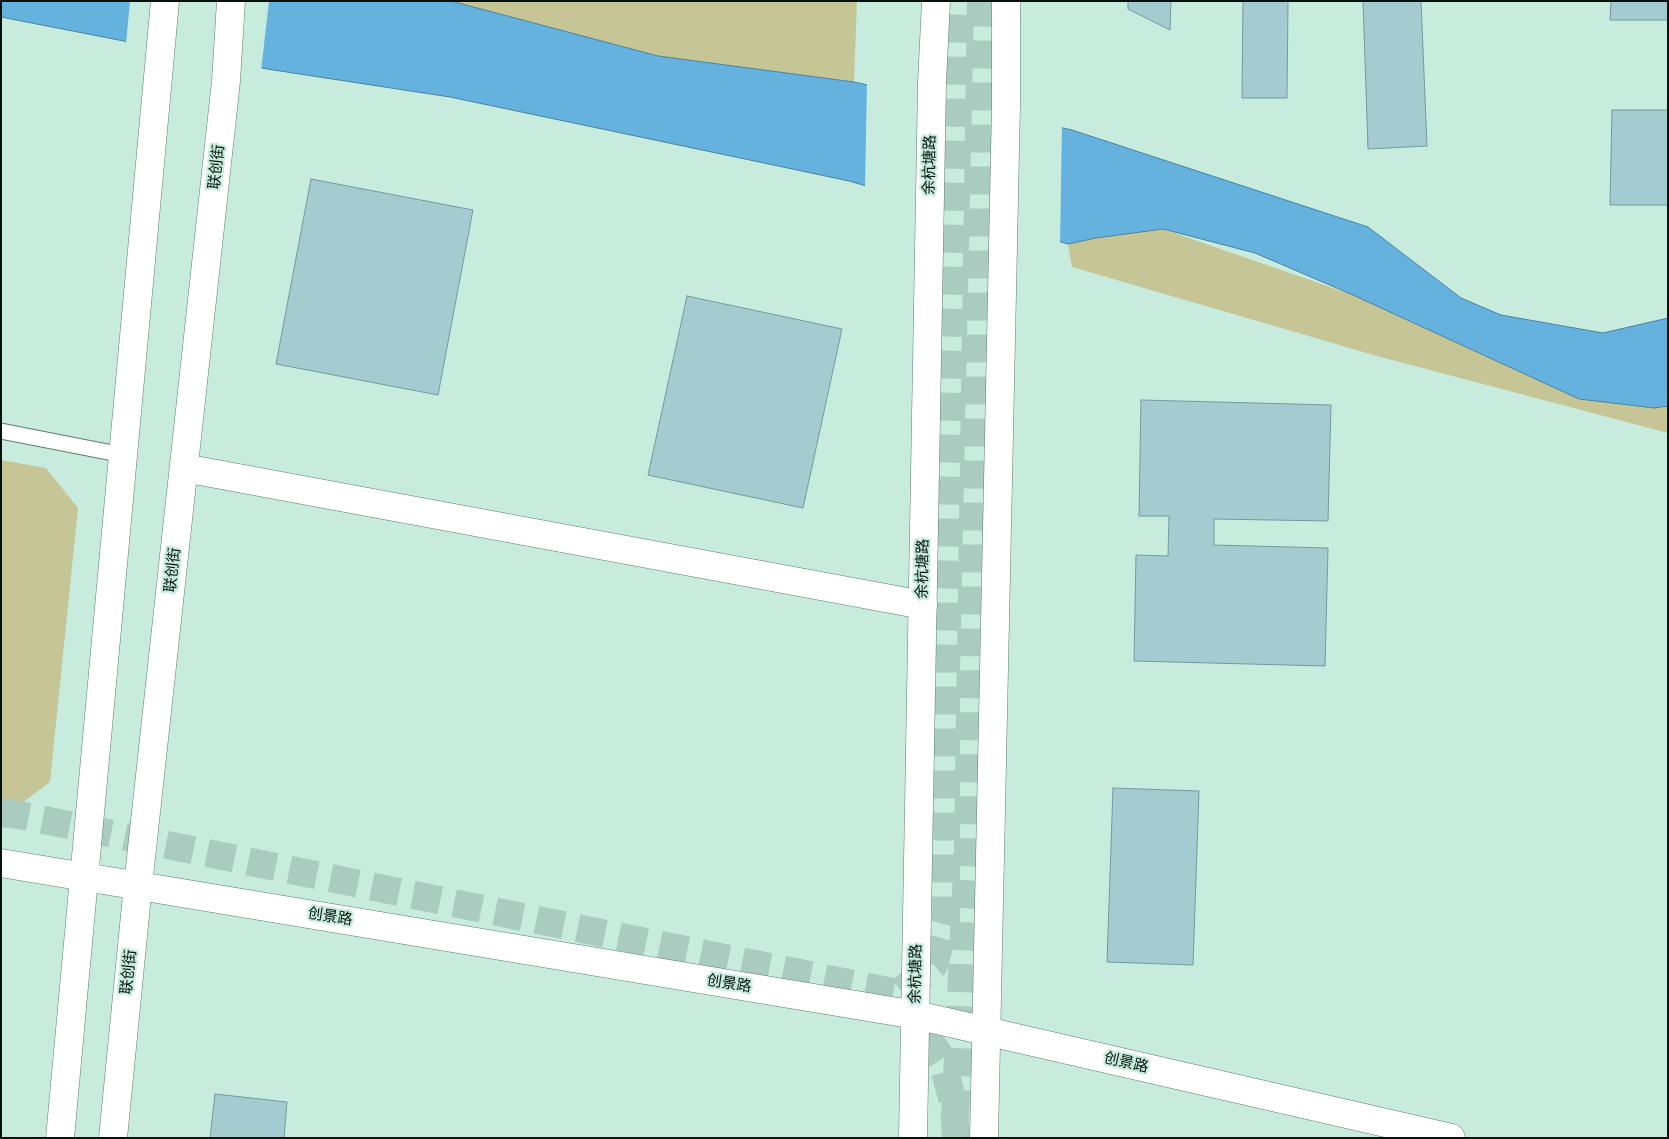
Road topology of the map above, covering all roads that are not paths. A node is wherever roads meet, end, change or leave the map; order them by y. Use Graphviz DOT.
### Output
graph roads {
  1 [pos="165,1"];
  2 [pos="231,1"];
  3 [pos="936,1"];
  4 [pos="1006,1"];
  5 [pos="1,431"];
  6 [pos="123,455"];
  7 [pos="184,468"];
  8 [pos="923,605"];
  9 [pos="1,863"];
  10 [pos="85,877"];
  11 [pos="138,885"];
  12 [pos="916,1015"];
  13 [pos="986,1030"];
  14 [pos="60,1138"];
  15 [pos="113,1138"];
  16 [pos="914,1138"];
  17 [pos="984,1138"];
  18 [pos="1451,1138"];
  1 -- 6 [label="street"];
  2 -- 7 [label="street, 联创街"];
  3 -- 8 [label="street, 余杭塘路"];
  4 -- 13 [label="street"];
  5 -- 6 [label="lane"];
  6 -- 10 [label="street"];
  7 -- 8 [label="street"];
  7 -- 11 [label="street, 联创街"];
  8 -- 12 [label="street, 余杭塘路"];
  9 -- 10 [label="street, 创景路"];
  10 -- 11 [label="street, 创景路"];
  10 -- 14 [label="street"];
  11 -- 12 [label="street, 创景路"];
  11 -- 15 [label="street, 联创街"];
  12 -- 13 [label="street, 创景路"];
  12 -- 16 [label="street, 余杭塘路"];
  13 -- 17 [label="street"];
  13 -- 18 [label="street, 创景路"];
}
